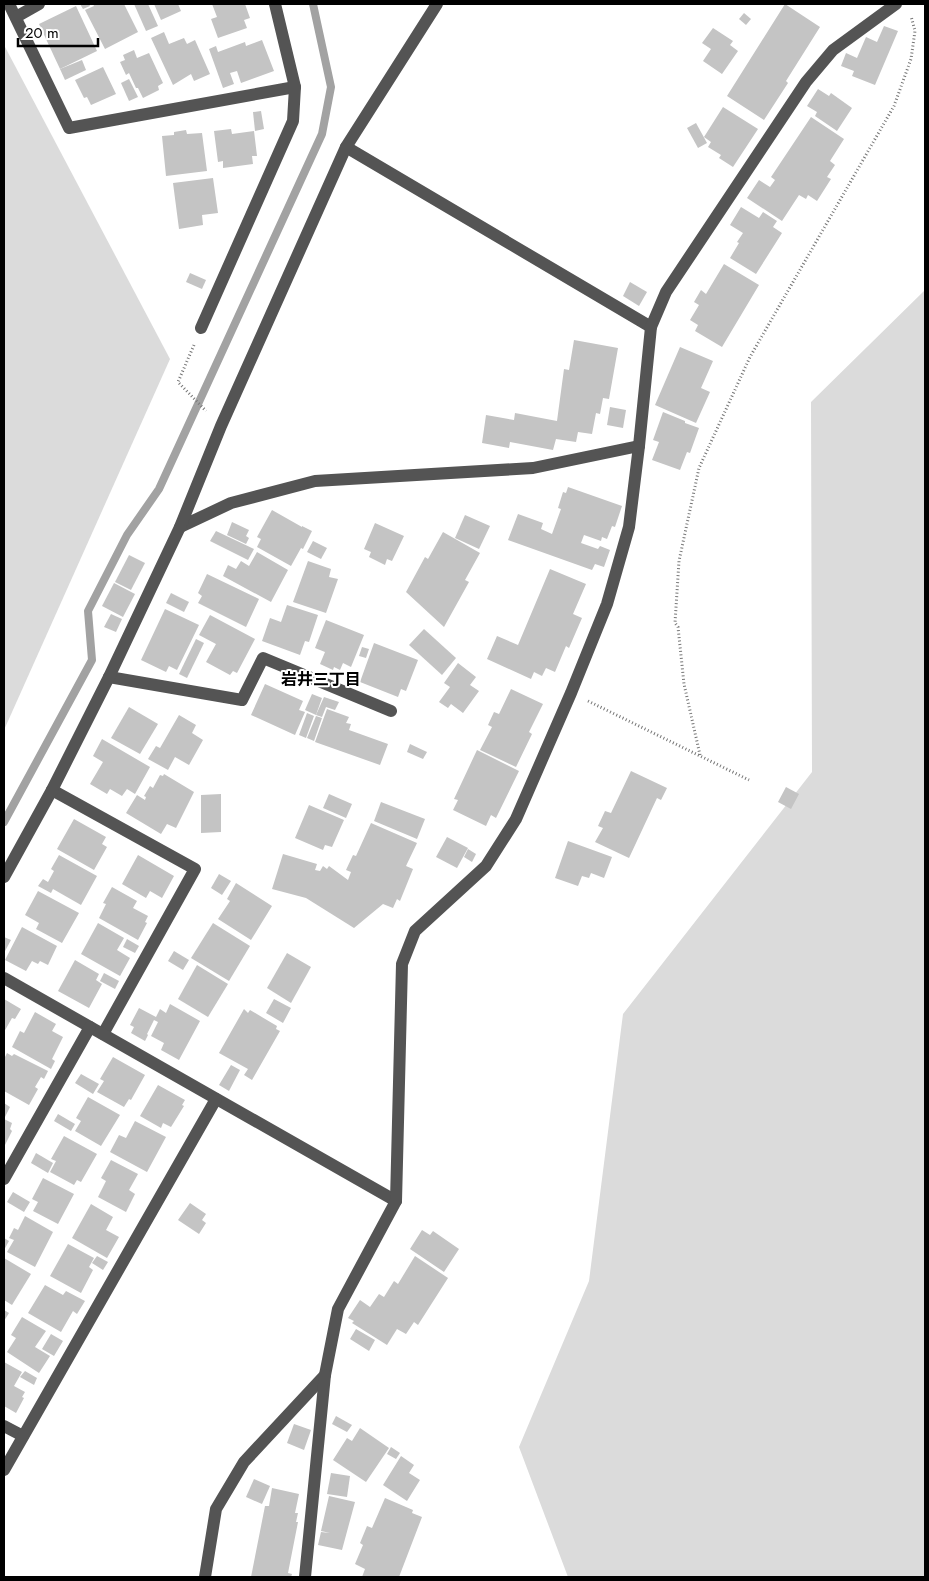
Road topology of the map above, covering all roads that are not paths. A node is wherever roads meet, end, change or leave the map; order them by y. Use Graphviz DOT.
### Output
graph roads {
  1 [pos="9,4"];
  2 [pos="39,4"];
  3 [pos="275,4"];
  4 [pos="437,4"];
  5 [pos="896,4"];
  6 [pos="16,17"];
  7 [pos="294,87"];
  8 [pos="346,147"];
  9 [pos="651,327"];
  10 [pos="201,328"];
  11 [pos="639,446"];
  12 [pos="180,527"];
  13 [pos="109,677"];
  14 [pos="391,711"];
  15 [pos="52,790"];
  16 [pos="4,877"];
  17 [pos="4,978"];
  18 [pos="90,1027"];
  19 [pos="103,1034"];
  20 [pos="216,1099"];
  21 [pos="4,1179"];
  22 [pos="396,1201"];
  23 [pos="325,1375"];
  24 [pos="4,1426"];
  25 [pos="23,1436"];
  26 [pos="4,1470"];
  27 [pos="205,1577"];
  28 [pos="305,1577"];
  1 -- 6 [label="street"];
  2 -- 6 [label="street"];
  3 -- 7 [label="street"];
  4 -- 8 [label="street"];
  5 -- 9 [label="street"];
  6 -- 7 [label="street"];
  7 -- 10 [label="street"];
  8 -- 9 [label="street"];
  8 -- 12 [label="street"];
  9 -- 11 [label="street"];
  11 -- 12 [label="street"];
  11 -- 22 [label="street"];
  12 -- 13 [label="street"];
  13 -- 14 [label="street"];
  13 -- 15 [label="street"];
  15 -- 16 [label="street"];
  15 -- 19 [label="street"];
  17 -- 18 [label="street"];
  18 -- 19 [label="street"];
  18 -- 21 [label="street"];
  19 -- 20 [label="street"];
  20 -- 22 [label="street"];
  20 -- 25 [label="street"];
  22 -- 23 [label="street"];
  23 -- 27 [label="street"];
  23 -- 28 [label="street"];
  24 -- 25 [label="street"];
  25 -- 26 [label="street"];
}
